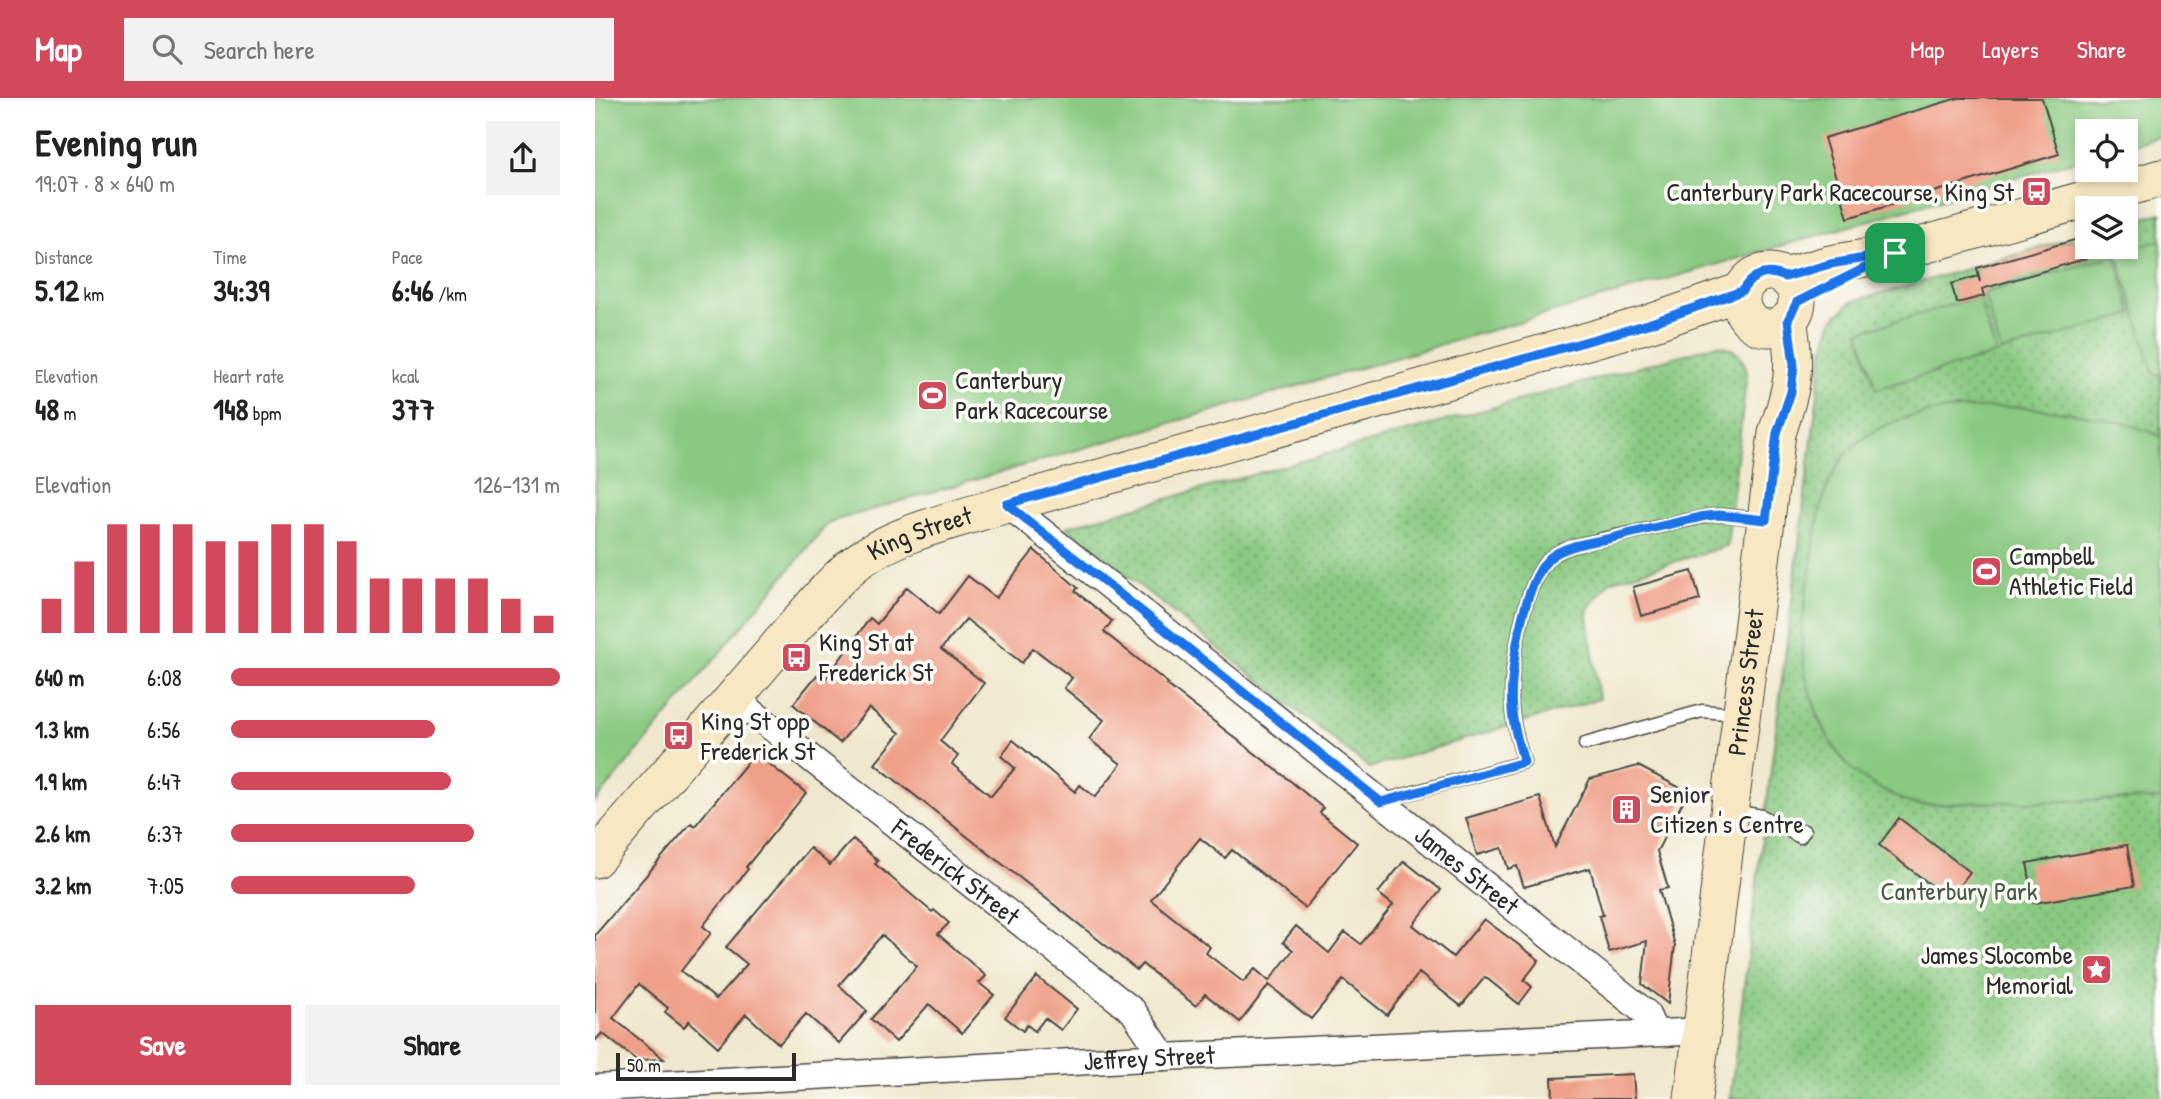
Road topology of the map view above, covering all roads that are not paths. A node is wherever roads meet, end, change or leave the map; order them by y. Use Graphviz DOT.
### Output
graph roads {
  1 [pos="2161,178"];
  2 [pos="1770,305"];
  3 [pos="1007,504"];
  4 [pos="1766,520"];
  5 [pos="734,698"];
  6 [pos="1742,715"];
  7 [pos="1585,744"];
  8 [pos="1381,802"];
  9 [pos="1730,810"];
  10 [pos="1804,831"];
  11 [pos="595,859"];
  12 [pos="1703,1031"];
  13 [pos="1655,1033"];
  14 [pos="1164,1057"];
  15 [pos="595,1088"];
  16 [pos="1693,1099"];
  1 -- 2 [label="main road, King Street"];
  2 -- 3 [label="main road, King Street"];
  2 -- 4 [label="main road, Princess Street"];
  3 -- 5 [label="main road, King Street"];
  3 -- 8 [label="street, James Street"];
  4 -- 6 [label="main road, Princess Street"];
  4 -- 8 [label="lane"];
  5 -- 11 [label="main road, King Street"];
  5 -- 14 [label="street, Frederick Street"];
  6 -- 7 [label="lane"];
  6 -- 9 [label="main road, Princess Street"];
  8 -- 13 [label="street, James Street"];
  9 -- 10 [label="lane"];
  9 -- 12 [label="main road, Princess Street"];
  12 -- 13 [label="street, Jeffrey Street"];
  12 -- 16 [label="main road, Princess Street"];
  13 -- 14 [label="street, Jeffrey Street"];
  14 -- 15 [label="street, Jeffrey Street"];
}
